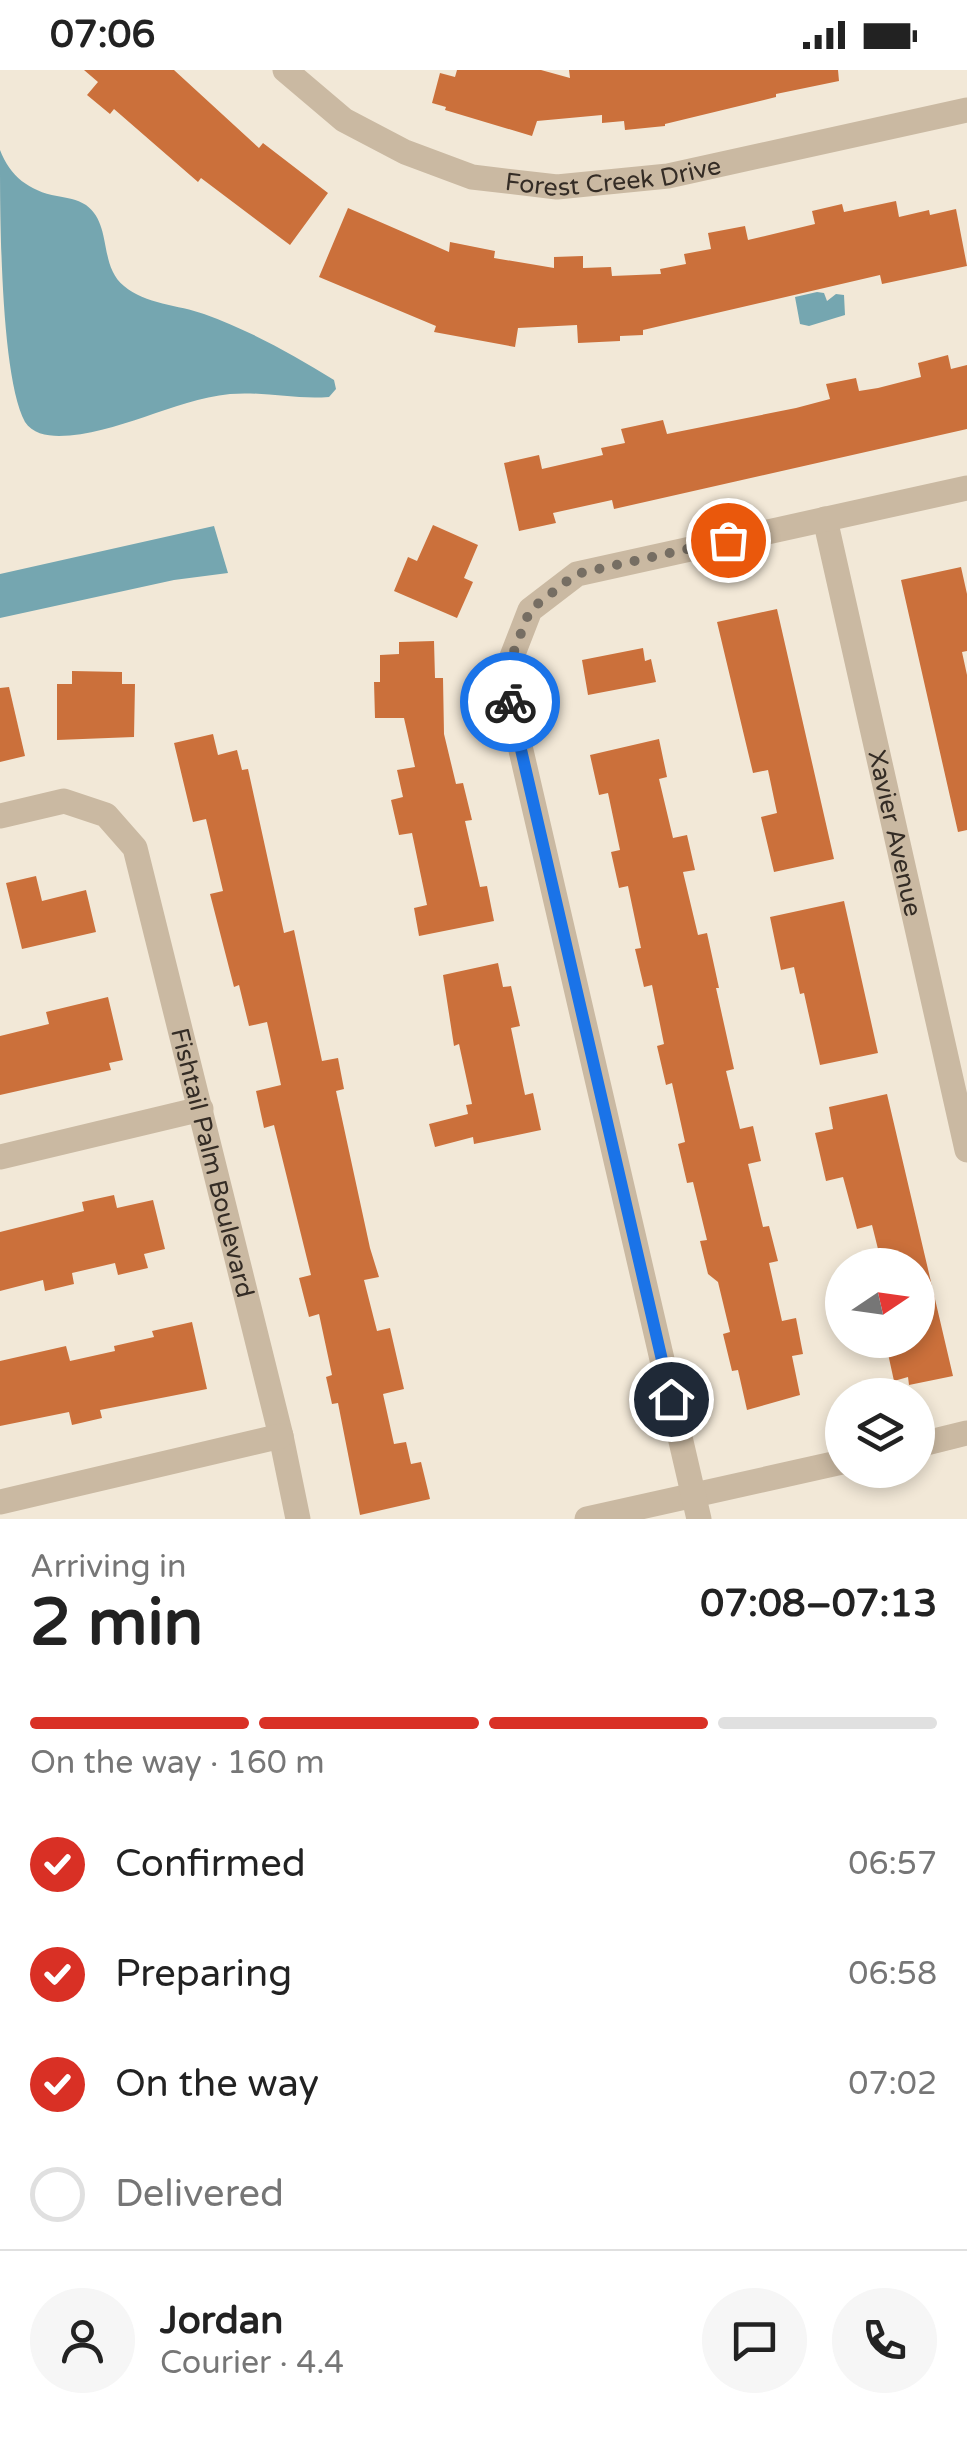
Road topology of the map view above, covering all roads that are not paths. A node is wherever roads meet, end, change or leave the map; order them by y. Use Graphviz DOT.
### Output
graph roads {
  1 [pos="285,70"];
  2 [pos="967,110"];
  3 [pos="967,488"];
  4 [pos="825,519"];
  5 [pos="0,816"];
  6 [pos="202,1109"];
  7 [pos="967,1150"];
  8 [pos="0,1157"];
  9 [pos="967,1433"];
  10 [pos="281,1436"];
  11 [pos="935,1441"];
  12 [pos="825,1467"];
  13 [pos="0,1502"];
  14 [pos="696,1508"];
  15 [pos="298,1519"];
  16 [pos="586,1519"];
  1 -- 2 [label="street, Forest Creek Drive"];
  3 -- 4 [label="street"];
  4 -- 7 [label="street, Xavier Avenue"];
  4 -- 14 [label="street"];
  5 -- 6 [label="street, Fishtail Palm Boulevard"];
  6 -- 8 [label="street"];
  6 -- 10 [label="street, Fishtail Palm Boulevard"];
  9 -- 11 [label="street"];
  10 -- 13 [label="street"];
  10 -- 15 [label="street, Fishtail Palm Boulevard"];
  12 -- 14 [label="street"];
  14 -- 16 [label="street"];
}
